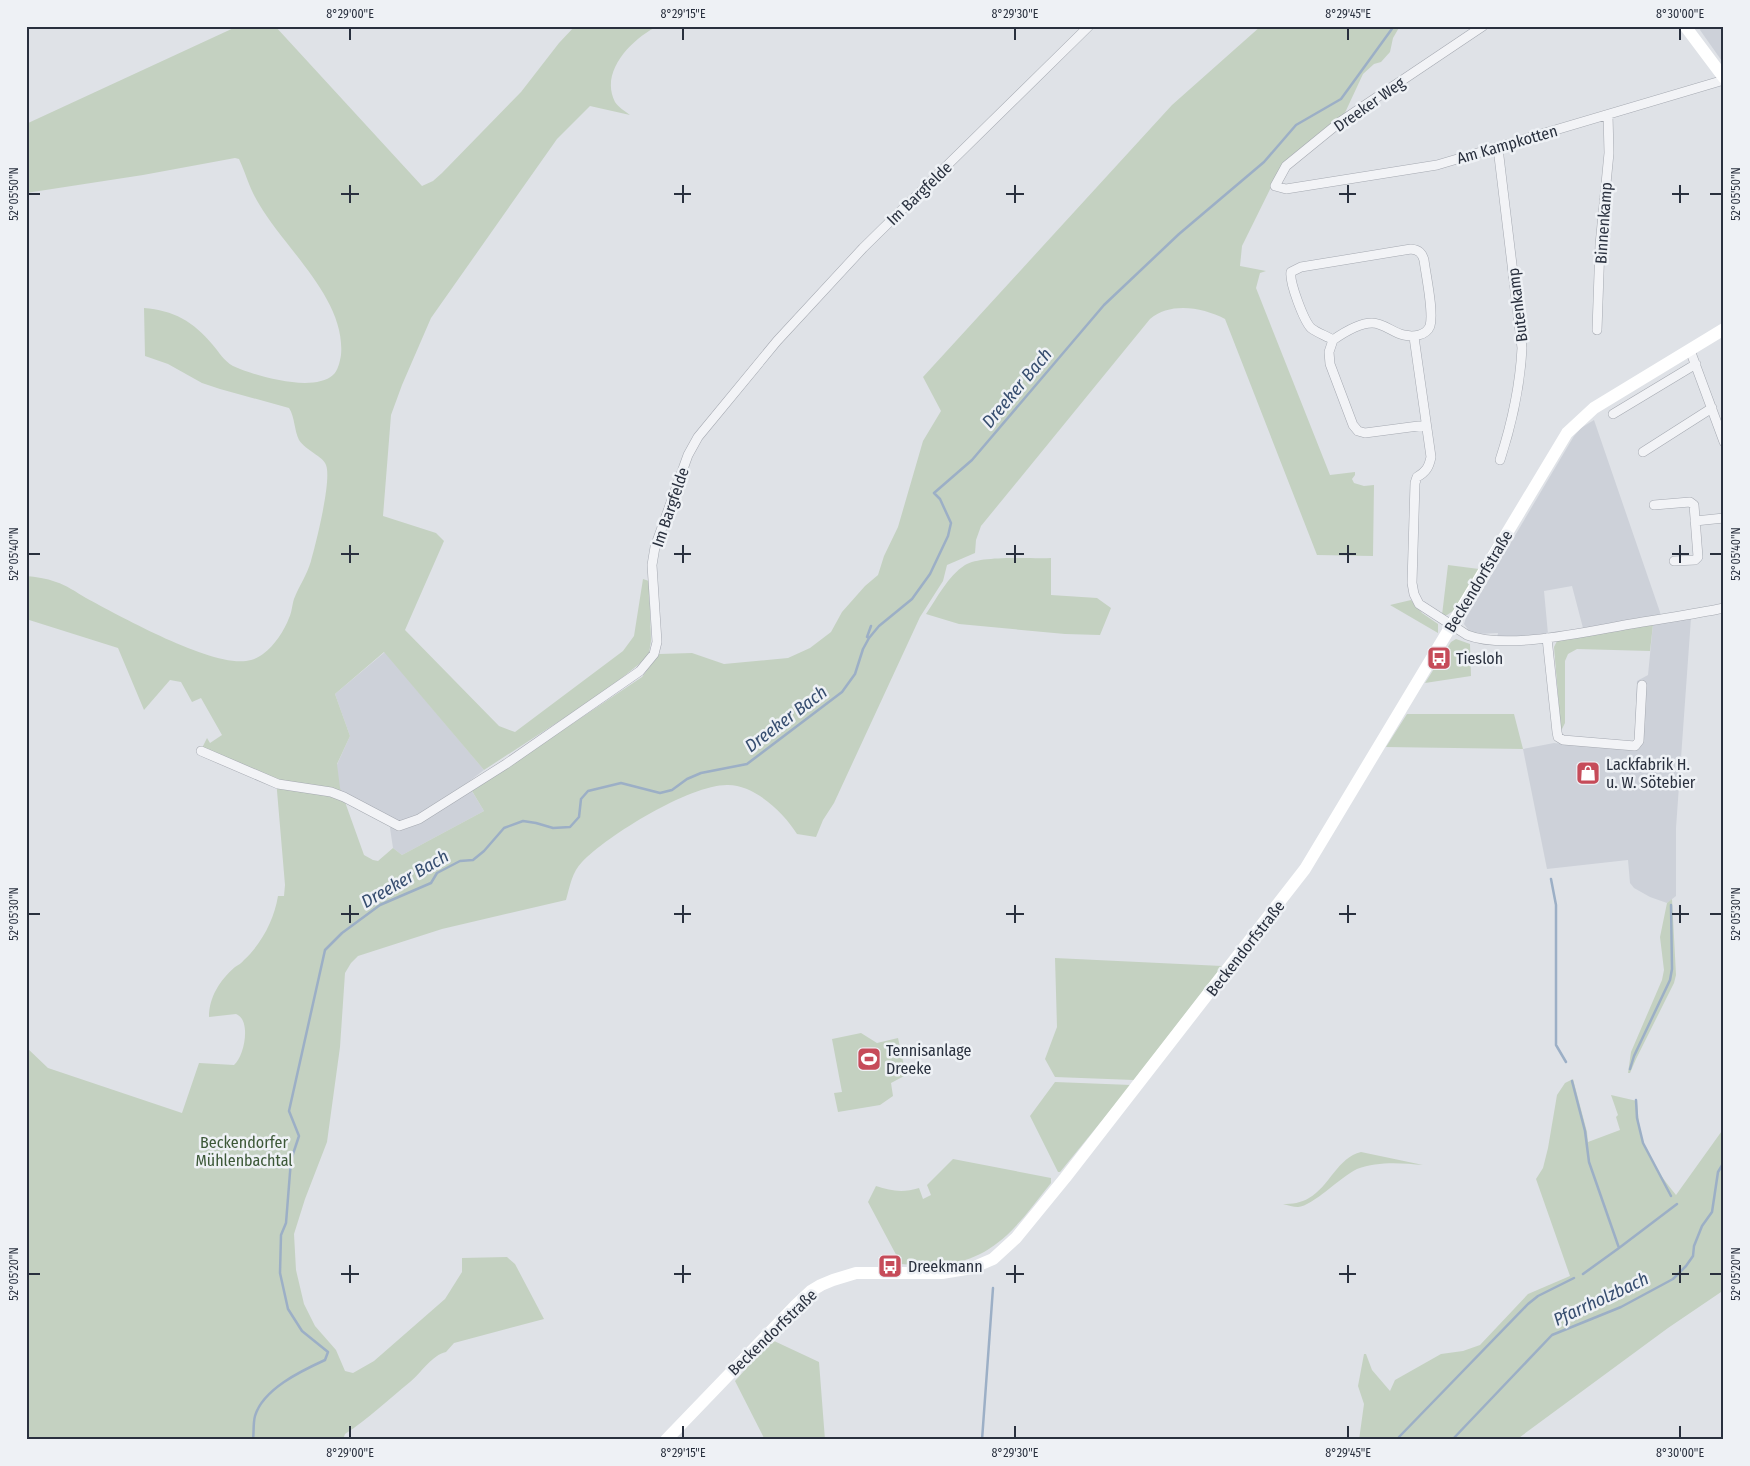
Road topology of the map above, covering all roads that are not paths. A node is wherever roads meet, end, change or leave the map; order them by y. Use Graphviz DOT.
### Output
graph roads {
  1 [pos="1089,26"];
  2 [pos="1483,26"];
  3 [pos="1687,27"];
  4 [pos="1724,79"];
  5 [pos="1608,115"];
  6 [pos="1498,148"];
  7 [pos="1286,190"];
  8 [pos="1724,329"];
  9 [pos="1597,330"];
  10 [pos="1414,337"];
  11 [pos="1333,340"];
  12 [pos="1690,350"];
  13 [pos="1696,364"];
  14 [pos="1712,408"];
  15 [pos="1613,414"];
  16 [pos="1426,425"];
  17 [pos="1724,442"];
  18 [pos="1643,452"];
  19 [pos="1500,460"];
  20 [pos="1654,505"];
  21 [pos="1724,518"];
  22 [pos="1695,521"];
  23 [pos="1674,561"];
  24 [pos="1724,608"];
  25 [pos="1451,625"];
  26 [pos="1547,638"];
  27 [pos="1642,686"];
  28 [pos="201,750"];
  29 [pos="666,1440"];
  1 -- 28 [label="street, Im Bargfelde"];
  2 -- 7 [label="street, Dreeker Weg"];
  3 -- 4 [label="street"];
  4 -- 5 [label="street, Am Kampkotten"];
  5 -- 6 [label="street, Am Kampkotten"];
  5 -- 9 [label="street, Binnenkamp"];
  6 -- 7 [label="street, Am Kampkotten"];
  6 -- 19 [label="street, Butenkamp"];
  8 -- 12 [label="street, Beckendorfstraße"];
  10 -- 11 [label="street"];
  10 -- 11 [label="street"];
  10 -- 16 [label="street"];
  11 -- 16 [label="street"];
  12 -- 13 [label="street"];
  12 -- 25 [label="street, Beckendorfstraße"];
  13 -- 14 [label="street"];
  13 -- 15 [label="street"];
  14 -- 17 [label="street"];
  14 -- 18 [label="street"];
  16 -- 25 [label="street"];
  20 -- 22 [label="street"];
  21 -- 22 [label="street"];
  22 -- 23 [label="street"];
  24 -- 26 [label="street"];
  25 -- 26 [label="street"];
  25 -- 29 [label="street, Beckendorfstraße"];
  26 -- 27 [label="street"];
}
